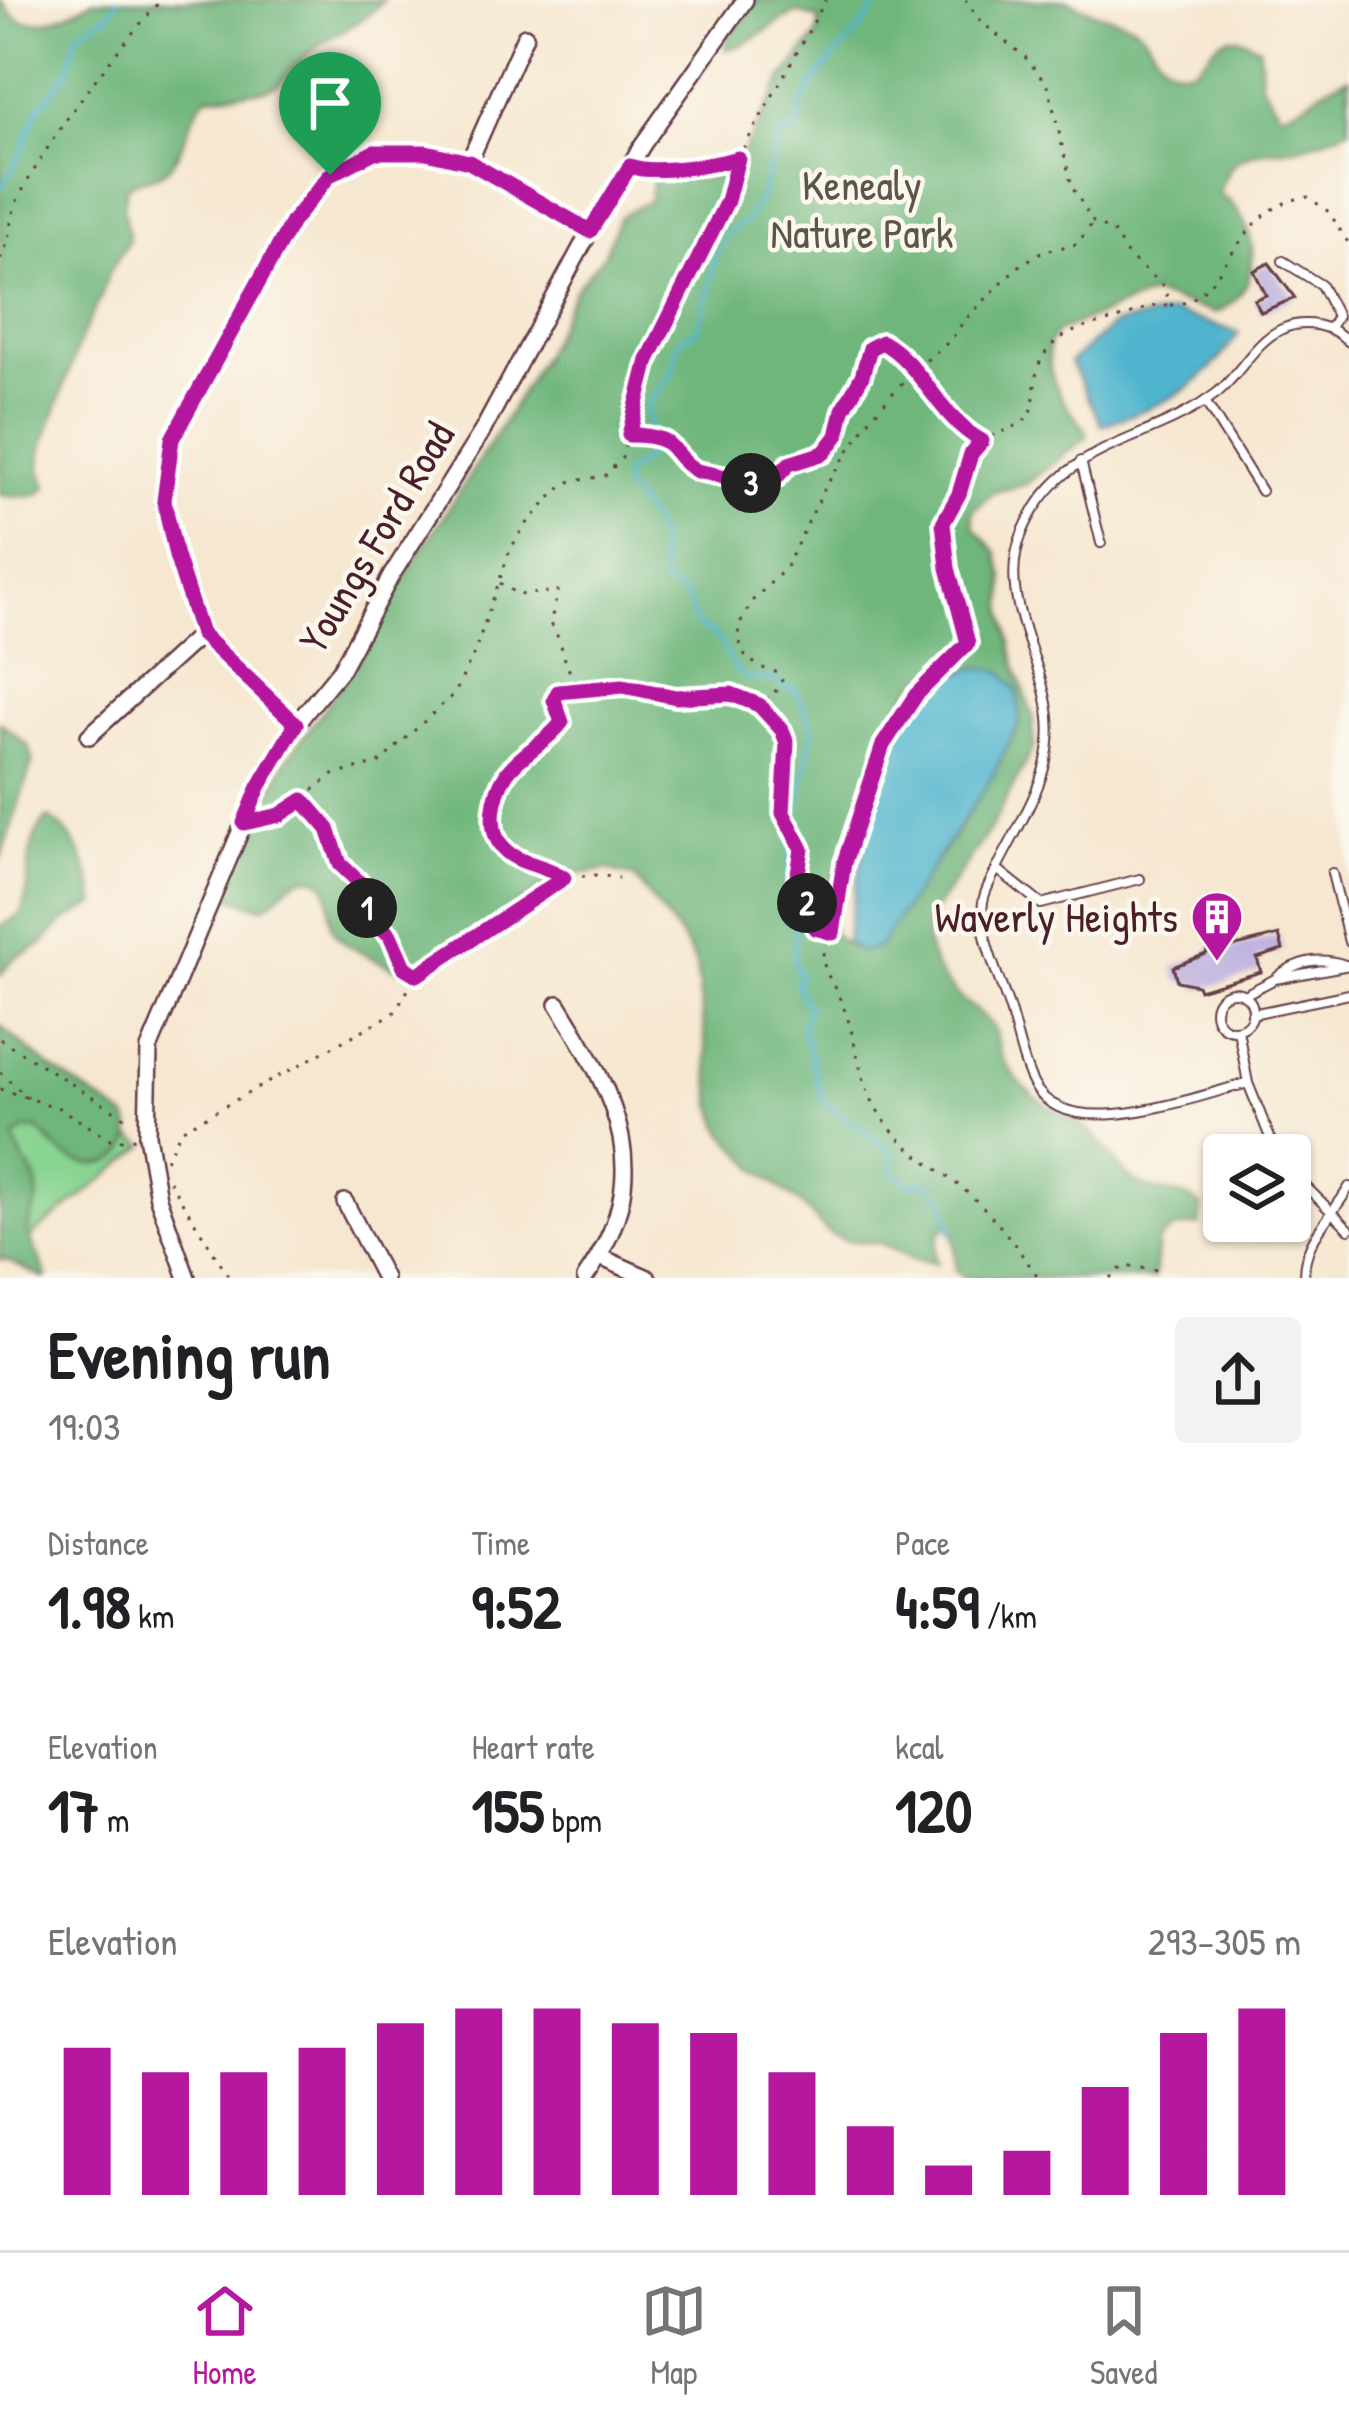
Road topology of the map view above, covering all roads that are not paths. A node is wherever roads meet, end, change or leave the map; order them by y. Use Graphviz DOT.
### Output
graph roads {
  1 [pos="745,0"];
  2 [pos="524,36"];
  3 [pos="469,162"];
  4 [pos="590,231"];
  5 [pos="1283,261"];
  6 [pos="1330,328"];
  7 [pos="1349,342"];
  8 [pos="1204,401"];
  9 [pos="1081,461"];
  10 [pos="1261,490"];
  11 [pos="1101,543"];
  12 [pos="201,634"];
  13 [pos="296,724"];
  14 [pos="89,736"];
  15 [pos="997,869"];
  16 [pos="1332,873"];
  17 [pos="1140,879"];
  18 [pos="1349,942"];
  19 [pos="1348,965"];
  20 [pos="1349,994"];
  21 [pos="1244,995"];
  22 [pos="558,1004"];
  23 [pos="1252,1014"];
  24 [pos="1238,1030"];
  25 [pos="1248,1083"];
  26 [pos="1269,1134"];
  27 [pos="1349,1187"];
  28 [pos="1311,1191"];
  29 [pos="345,1202"];
  30 [pos="1334,1213"];
  31 [pos="1349,1229"];
  32 [pos="600,1257"];
  33 [pos="187,1278"];
  34 [pos="384,1278"];
  35 [pos="585,1278"];
  36 [pos="648,1278"];
  37 [pos="1304,1278"];
  1 -- 4 [label="street, Youngs Ford Road"];
  2 -- 3 [label="street"];
  3 -- 4 [label="street"];
  3 -- 12 [label="street"];
  4 -- 13 [label="street, Youngs Ford Road"];
  5 -- 6 [label="lane"];
  6 -- 7 [label="lane"];
  6 -- 8 [label="lane"];
  8 -- 9 [label="lane"];
  8 -- 10 [label="lane"];
  9 -- 11 [label="lane"];
  9 -- 15 [label="lane"];
  12 -- 13 [label="street"];
  12 -- 14 [label="street"];
  13 -- 33 [label="street, Youngs Ford Road"];
  15 -- 17 [label="lane"];
  15 -- 25 [label="lane"];
  16 -- 18 [label="lane"];
  19 -- 21 [label="lane"];
  20 -- 23 [label="lane"];
  21 -- 23 [label="lane"];
  21 -- 24 [label="lane"];
  22 -- 32 [label="street"];
  23 -- 24 [label="lane"];
  24 -- 25 [label="lane"];
  25 -- 26 [label="lane"];
  27 -- 30 [label="lane"];
  28 -- 30 [label="lane"];
  29 -- 34 [label="street"];
  30 -- 31 [label="lane"];
  30 -- 37 [label="lane"];
  32 -- 35 [label="street"];
  32 -- 36 [label="street"];
}
